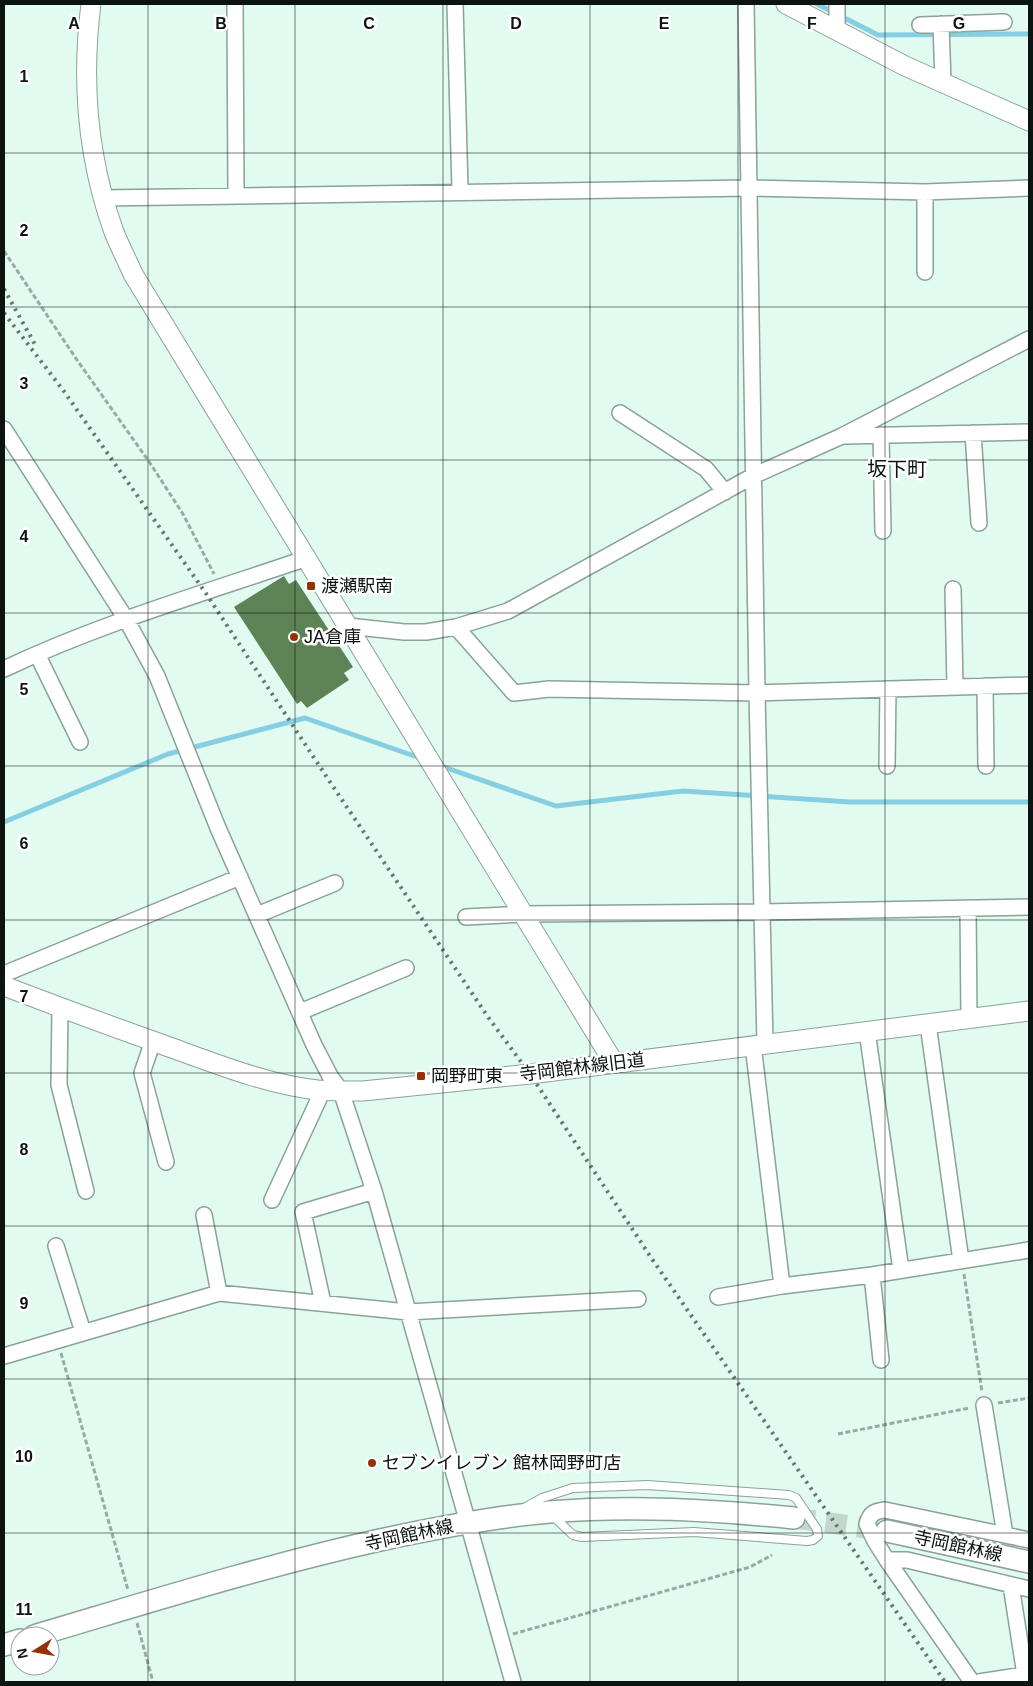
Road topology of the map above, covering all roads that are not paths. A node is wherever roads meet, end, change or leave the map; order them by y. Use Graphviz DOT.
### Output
graph roads {
  1 [pos="91,4"];
  2 [pos="235,4"];
  3 [pos="455,4"];
  4 [pos="746,4"];
  5 [pos="786,4"];
  6 [pos="837,4"];
  7 [pos="1004,22"];
  8 [pos="941,24"];
  9 [pos="920,25"];
  10 [pos="837,30"];
  11 [pos="943,83"];
  12 [pos="1029,121"];
  13 [pos="749,188"];
  14 [pos="1029,188"];
  15 [pos="460,192"];
  16 [pos="925,192"];
  17 [pos="236,196"];
  18 [pos="103,198"];
  19 [pos="925,272"];
  20 [pos="1029,339"];
  21 [pos="620,413"];
  22 [pos="4,429"];
  23 [pos="1029,432"];
  24 [pos="974,433"];
  25 [pos="881,435"];
  26 [pos="842,436"];
  27 [pos="753,476"];
  28 [pos="725,492"];
  29 [pos="979,523"];
  30 [pos="883,532"];
  31 [pos="307,558"];
  32 [pos="953,589"];
  33 [pos="126,619"];
  34 [pos="348,626"];
  35 [pos="456,627"];
  36 [pos="37,654"];
  37 [pos="4,669"];
  38 [pos="1029,685"];
  39 [pos="984,686"];
  40 [pos="955,687"];
  41 [pos="888,689"];
  42 [pos="757,693"];
  43 [pos="80,742"];
  44 [pos="887,766"];
  45 [pos="986,766"];
  46 [pos="240,877"];
  47 [pos="335,883"];
  48 [pos="1029,907"];
  49 [pos="968,908"];
  50 [pos="762,912"];
  51 [pos="523,914"];
  52 [pos="257,915"];
  53 [pos="466,917"];
  54 [pos="406,968"];
  55 [pos="4,974"];
  56 [pos="4,986"];
  57 [pos="60,1008"];
  58 [pos="1029,1011"];
  59 [pos="300,1012"];
  60 [pos="969,1018"];
  61 [pos="928,1024"];
  62 [pos="867,1031"];
  63 [pos="153,1041"];
  64 [pos="759,1044"];
  65 [pos="614,1063"];
  66 [pos="332,1091"];
  67 [pos="166,1162"];
  68 [pos="86,1191"];
  69 [pos="374,1191"];
  70 [pos="272,1200"];
  71 [pos="204,1216"];
  72 [pos="56,1246"];
  73 [pos="1029,1250"];
  74 [pos="961,1261"];
  75 [pos="901,1270"];
  76 [pos="872,1275"];
  77 [pos="782,1286"];
  78 [pos="219,1293"];
  79 [pos="718,1297"];
  80 [pos="638,1299"];
  81 [pos="323,1303"];
  82 [pos="408,1312"];
  83 [pos="83,1332"];
  84 [pos="4,1354"];
  85 [pos="881,1360"];
  86 [pos="984,1404"];
  87 [pos="549,1512"];
  88 [pos="512,1516"];
  89 [pos="794,1518"];
  90 [pos="468,1522"];
  91 [pos="887,1531"];
  92 [pos="1005,1535"];
  93 [pos="1029,1540"];
  94 [pos="888,1560"];
  95 [pos="1029,1562"];
  96 [pos="1011,1584"];
  97 [pos="1029,1589"];
  98 [pos="60,1628"];
  99 [pos="1027,1674"];
  100 [pos="513,1682"];
  101 [pos="972,1682"];
  102 [pos="979,1682"];
  1 -- 18 [label="street"];
  2 -- 17 [label="street"];
  3 -- 15 [label="street"];
  4 -- 13 [label="street"];
  5 -- 10 [label="street"];
  6 -- 10 [label="street"];
  7 -- 8 [label="street"];
  8 -- 9 [label="street"];
  8 -- 11 [label="street"];
  10 -- 11 [label="street"];
  11 -- 12 [label="street"];
  13 -- 15 [label="street"];
  13 -- 16 [label="street"];
  13 -- 27 [label="street"];
  14 -- 16 [label="street"];
  15 -- 17 [label="street"];
  16 -- 19 [label="street"];
  17 -- 18 [label="street"];
  18 -- 31 [label="street"];
  20 -- 26 [label="street"];
  21 -- 28 [label="street"];
  22 -- 33 [label="street"];
  23 -- 24 [label="street"];
  24 -- 25 [label="street"];
  24 -- 29 [label="street"];
  25 -- 26 [label="street"];
  25 -- 30 [label="street"];
  26 -- 27 [label="street"];
  27 -- 28 [label="street"];
  27 -- 42 [label="street"];
  28 -- 35 [label="street"];
  31 -- 33 [label="street"];
  31 -- 34 [label="street"];
  32 -- 40 [label="street"];
  33 -- 36 [label="street"];
  33 -- 46 [label="street"];
  34 -- 35 [label="street"];
  34 -- 51 [label="street"];
  35 -- 42 [label="street"];
  36 -- 37 [label="street"];
  36 -- 43 [label="street"];
  38 -- 39 [label="street"];
  39 -- 40 [label="street"];
  39 -- 45 [label="street"];
  40 -- 41 [label="street"];
  41 -- 42 [label="street"];
  41 -- 44 [label="street"];
  42 -- 50 [label="street"];
  46 -- 52 [label="street"];
  46 -- 55 [label="street"];
  47 -- 52 [label="street"];
  48 -- 49 [label="street"];
  49 -- 50 [label="street"];
  49 -- 60 [label="street"];
  50 -- 51 [label="street"];
  50 -- 64 [label="street"];
  51 -- 53 [label="street"];
  51 -- 65 [label="street"];
  52 -- 59 [label="street"];
  54 -- 59 [label="street"];
  56 -- 57 [label="street, 寺岡館林線旧道"];
  57 -- 63 [label="street, 寺岡館林線旧道"];
  57 -- 68 [label="street"];
  58 -- 60 [label="street, 寺岡館林線旧道"];
  59 -- 66 [label="street"];
  60 -- 61 [label="street, 寺岡館林線旧道"];
  61 -- 62 [label="street, 寺岡館林線旧道"];
  61 -- 74 [label="street"];
  62 -- 64 [label="street, 寺岡館林線旧道"];
  62 -- 75 [label="street"];
  63 -- 66 [label="street, 寺岡館林線旧道"];
  63 -- 67 [label="street"];
  64 -- 65 [label="street, 寺岡館林線旧道"];
  64 -- 77 [label="street"];
  65 -- 66 [label="street, 寺岡館林線旧道"];
  66 -- 69 [label="street"];
  66 -- 70 [label="street"];
  69 -- 81 [label="street"];
  69 -- 82 [label="street"];
  71 -- 78 [label="street"];
  72 -- 83 [label="street"];
  73 -- 74 [label="street"];
  74 -- 75 [label="street"];
  75 -- 76 [label="street"];
  76 -- 77 [label="street"];
  76 -- 85 [label="street"];
  77 -- 79 [label="street"];
  78 -- 81 [label="street"];
  78 -- 83 [label="street"];
  80 -- 82 [label="street"];
  81 -- 82 [label="street"];
  82 -- 90 [label="street"];
  83 -- 84 [label="street"];
  86 -- 92 [label="street"];
  87 -- 88 [label="main road, 寺岡館林線"];
  87 -- 88 [label="lane"];
  87 -- 89 [label="main road, 寺岡館林線"];
  88 -- 90 [label="main road, 寺岡館林線"];
  90 -- 98 [label="main road, 寺岡館林線"];
  90 -- 100 [label="street"];
  91 -- 95 [label="main road, 寺岡館林線"];
  92 -- 93 [label="street"];
  92 -- 94 [label="street"];
  94 -- 96 [label="street"];
  94 -- 101 [label="street"];
  96 -- 97 [label="street"];
  96 -- 99 [label="street"];
  99 -- 102 [label="street"];
}
